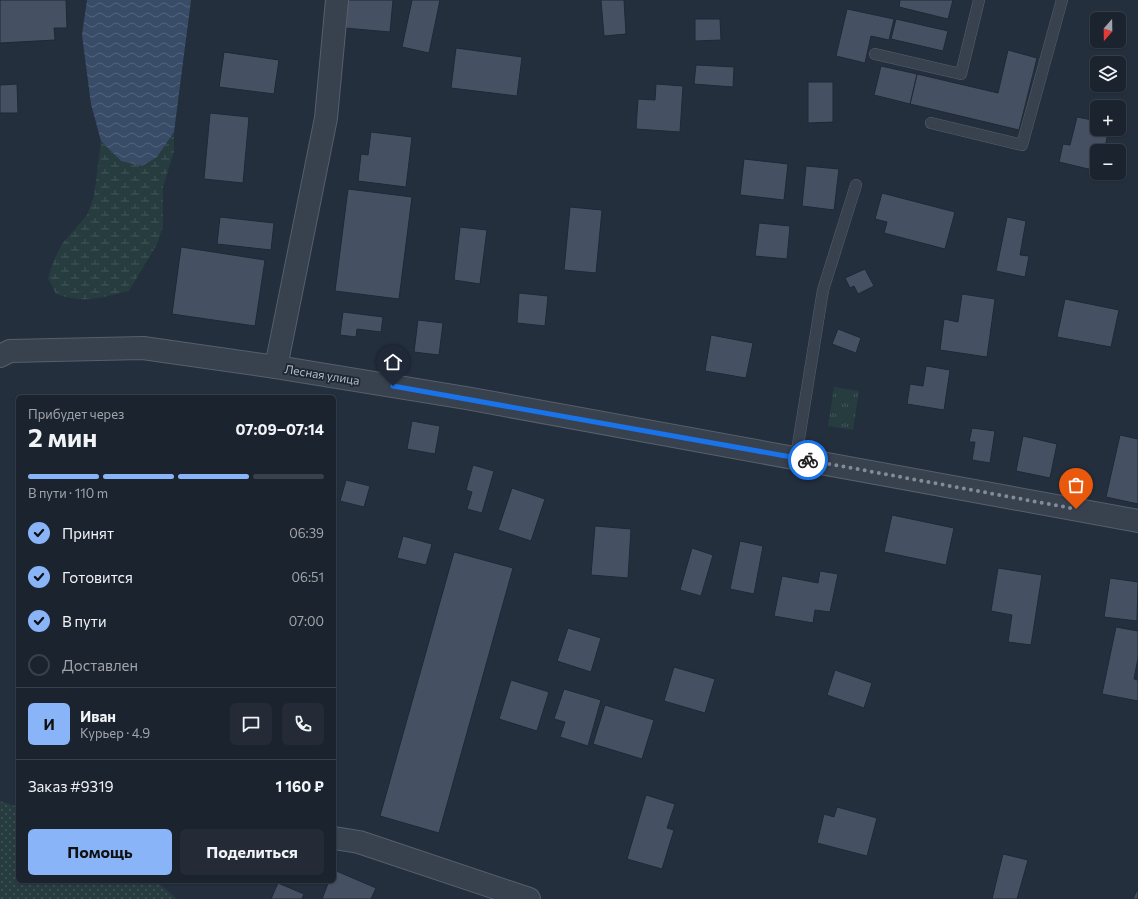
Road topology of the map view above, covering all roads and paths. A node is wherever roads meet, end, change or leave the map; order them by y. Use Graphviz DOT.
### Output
graph roads {
  1 [pos="337,0"];
  2 [pos="979,0"];
  3 [pos="1062,0"];
  4 [pos="875,54"];
  5 [pos="931,123"];
  6 [pos="856,185"];
  7 [pos="0,356"];
  8 [pos="276,367"];
  9 [pos="796,457"];
  10 [pos="1138,520"];
  11 [pos="336,838"];
  12 [pos="526,899"];
  1 -- 8 [label="street"];
  2 -- 4 [label="lane"];
  3 -- 5 [label="lane"];
  6 -- 9 [label="lane"];
  7 -- 8 [label="street, Лесная улица"];
  8 -- 9 [label="street, Лесная улица"];
  9 -- 10 [label="street, Лесная улица"];
  11 -- 12 [label="street"];
}
